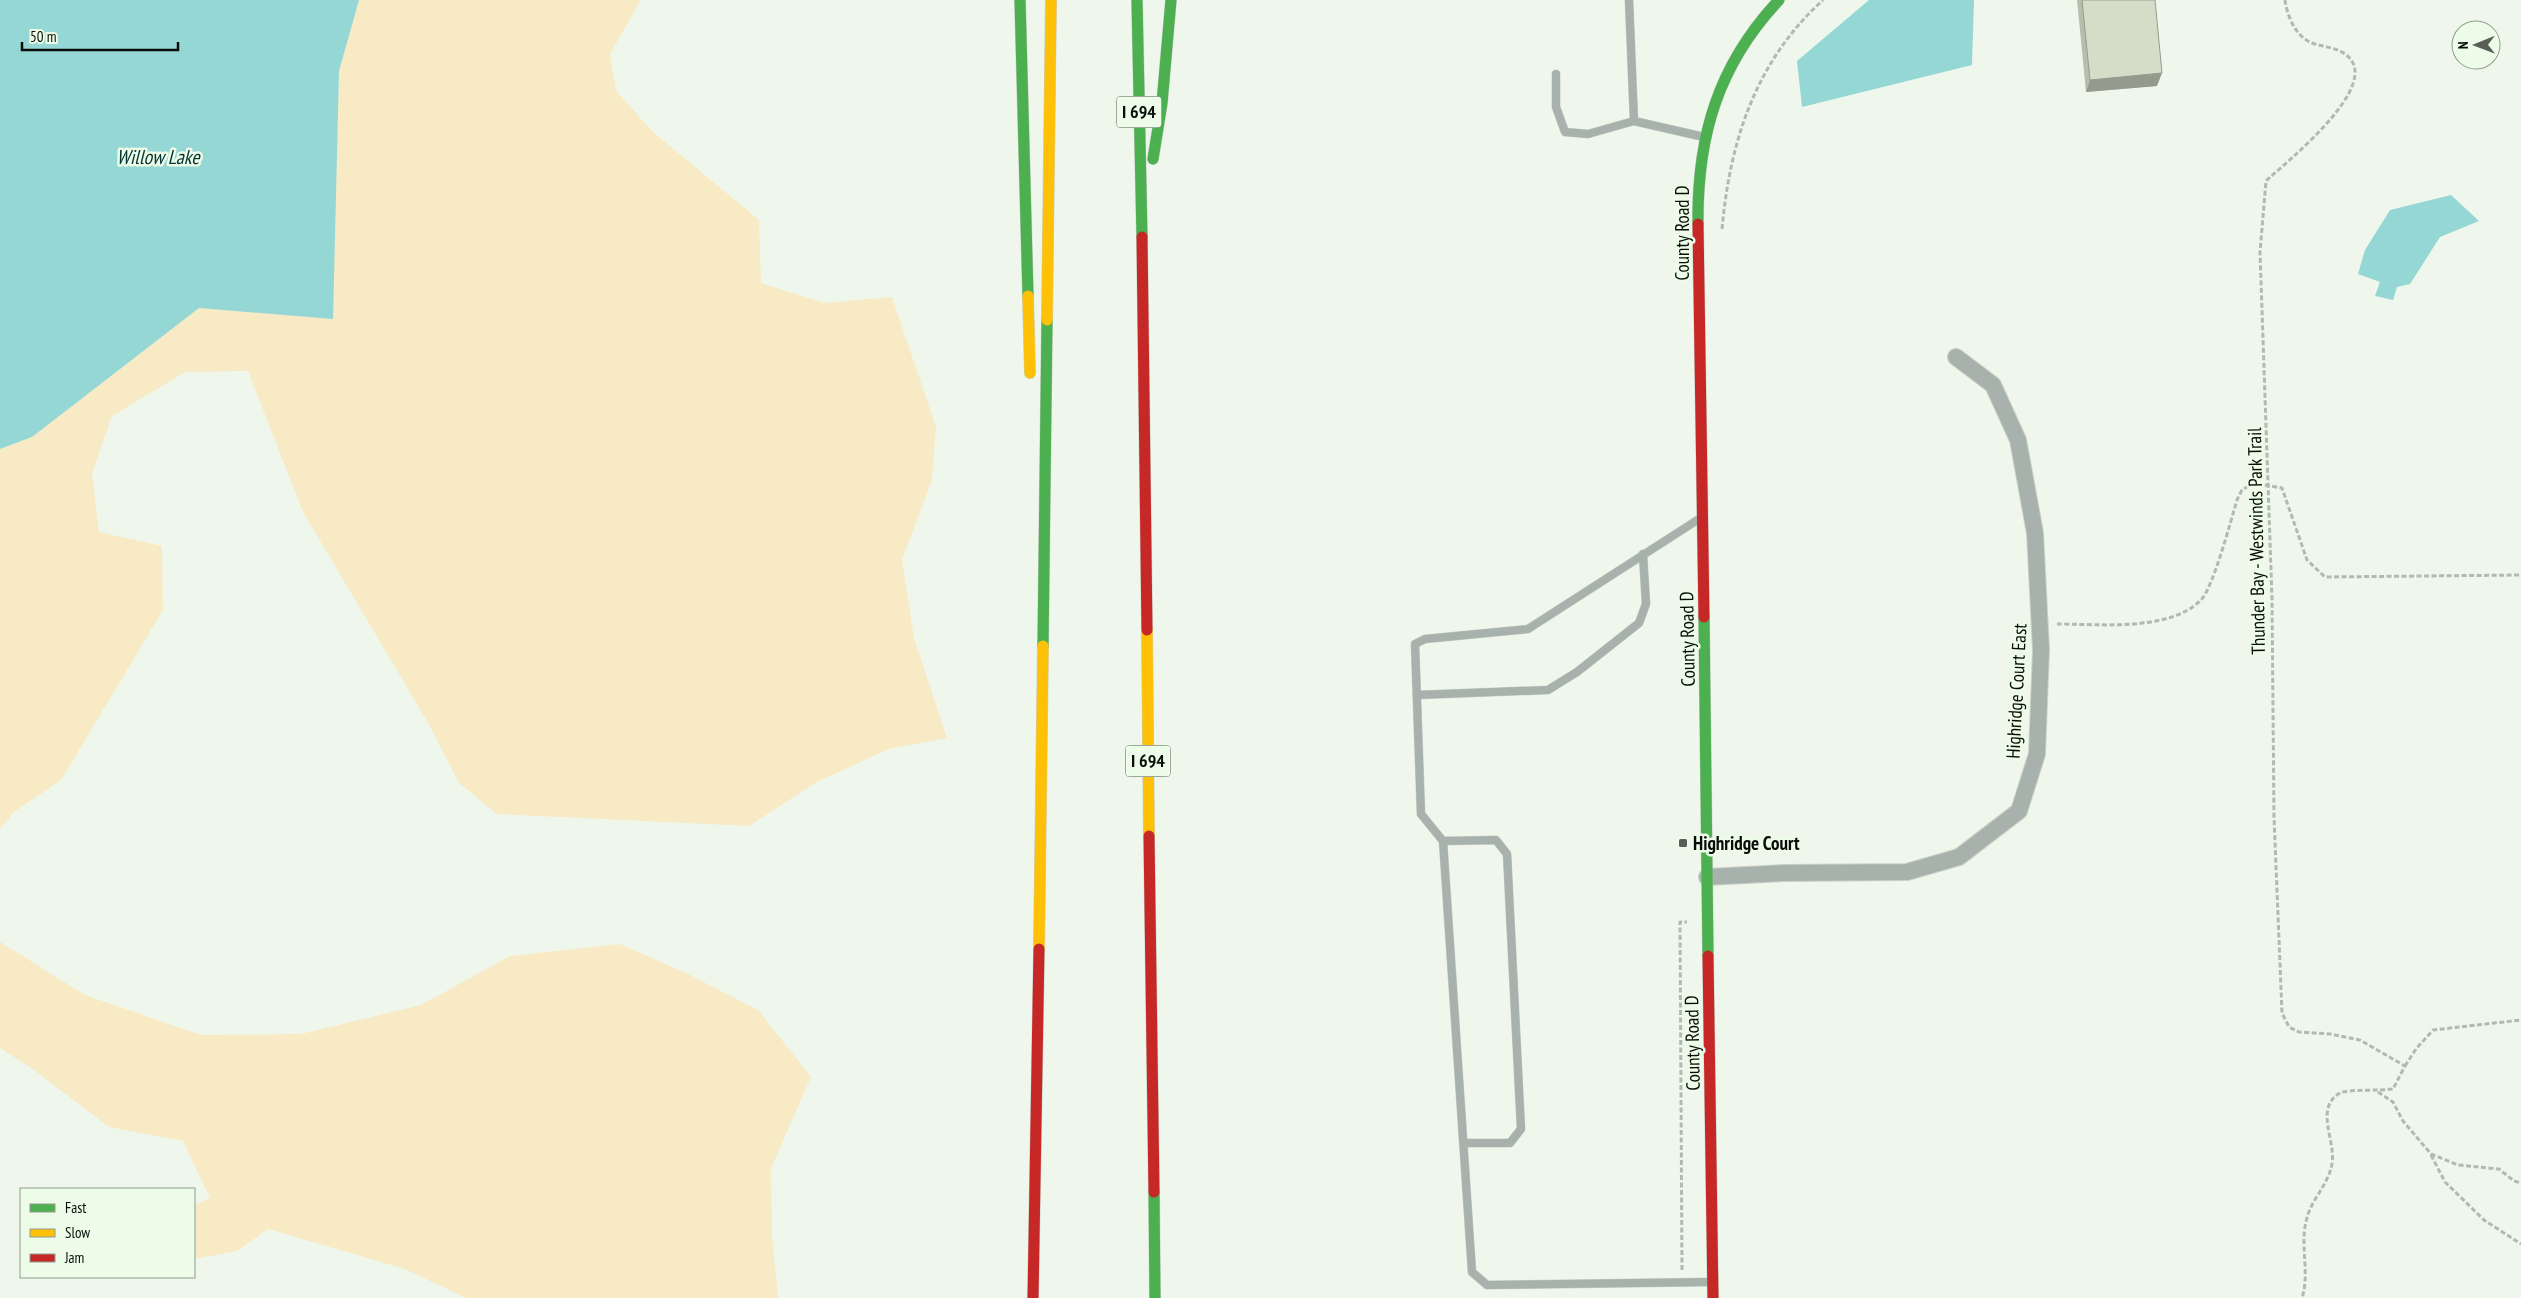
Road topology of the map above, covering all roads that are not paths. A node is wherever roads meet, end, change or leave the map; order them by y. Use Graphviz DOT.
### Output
graph roads {
  1 [pos="1020,0"];
  2 [pos="1051,0"];
  3 [pos="1137,0"];
  4 [pos="1171,0"];
  5 [pos="1629,0"];
  6 [pos="1779,0"];
  7 [pos="1556,74"];
  8 [pos="1634,121"];
  9 [pos="1706,138"];
  10 [pos="1142,225"];
  11 [pos="1956,357"];
  12 [pos="1030,381"];
  13 [pos="1033,480"];
  14 [pos="1703,516"];
  15 [pos="1643,554"];
  16 [pos="1417,695"];
  17 [pos="1042,776"];
  18 [pos="1443,841"];
  19 [pos="1708,877"];
  20 [pos="1464,1143"];
  21 [pos="1713,1282"];
  22 [pos="1033,1298"];
  23 [pos="1154,1298"];
  24 [pos="1713,1298"];
  1 -- 12 [label="main road"];
  2 -- 17 [label="main road"];
  3 -- 10 [label="main road, I 694"];
  4 -- 10 [label="main road"];
  5 -- 8 [label="lane"];
  6 -- 9 [label="main road, County Road D"];
  7 -- 8 [label="lane"];
  8 -- 9 [label="lane"];
  9 -- 14 [label="main road, County Road D"];
  10 -- 23 [label="main road, I 694"];
  11 -- 19 [label="street, Highridge Court East"];
  13 -- 17 [label="main road"];
  14 -- 15 [label="lane"];
  14 -- 19 [label="main road, County Road D"];
  15 -- 16 [label="lane"];
  15 -- 16 [label="lane"];
  16 -- 18 [label="lane"];
  17 -- 22 [label="main road"];
  18 -- 20 [label="lane"];
  18 -- 20 [label="lane"];
  19 -- 21 [label="main road, County Road D"];
  20 -- 21 [label="lane"];
  21 -- 24 [label="main road, County Road D"];
}
